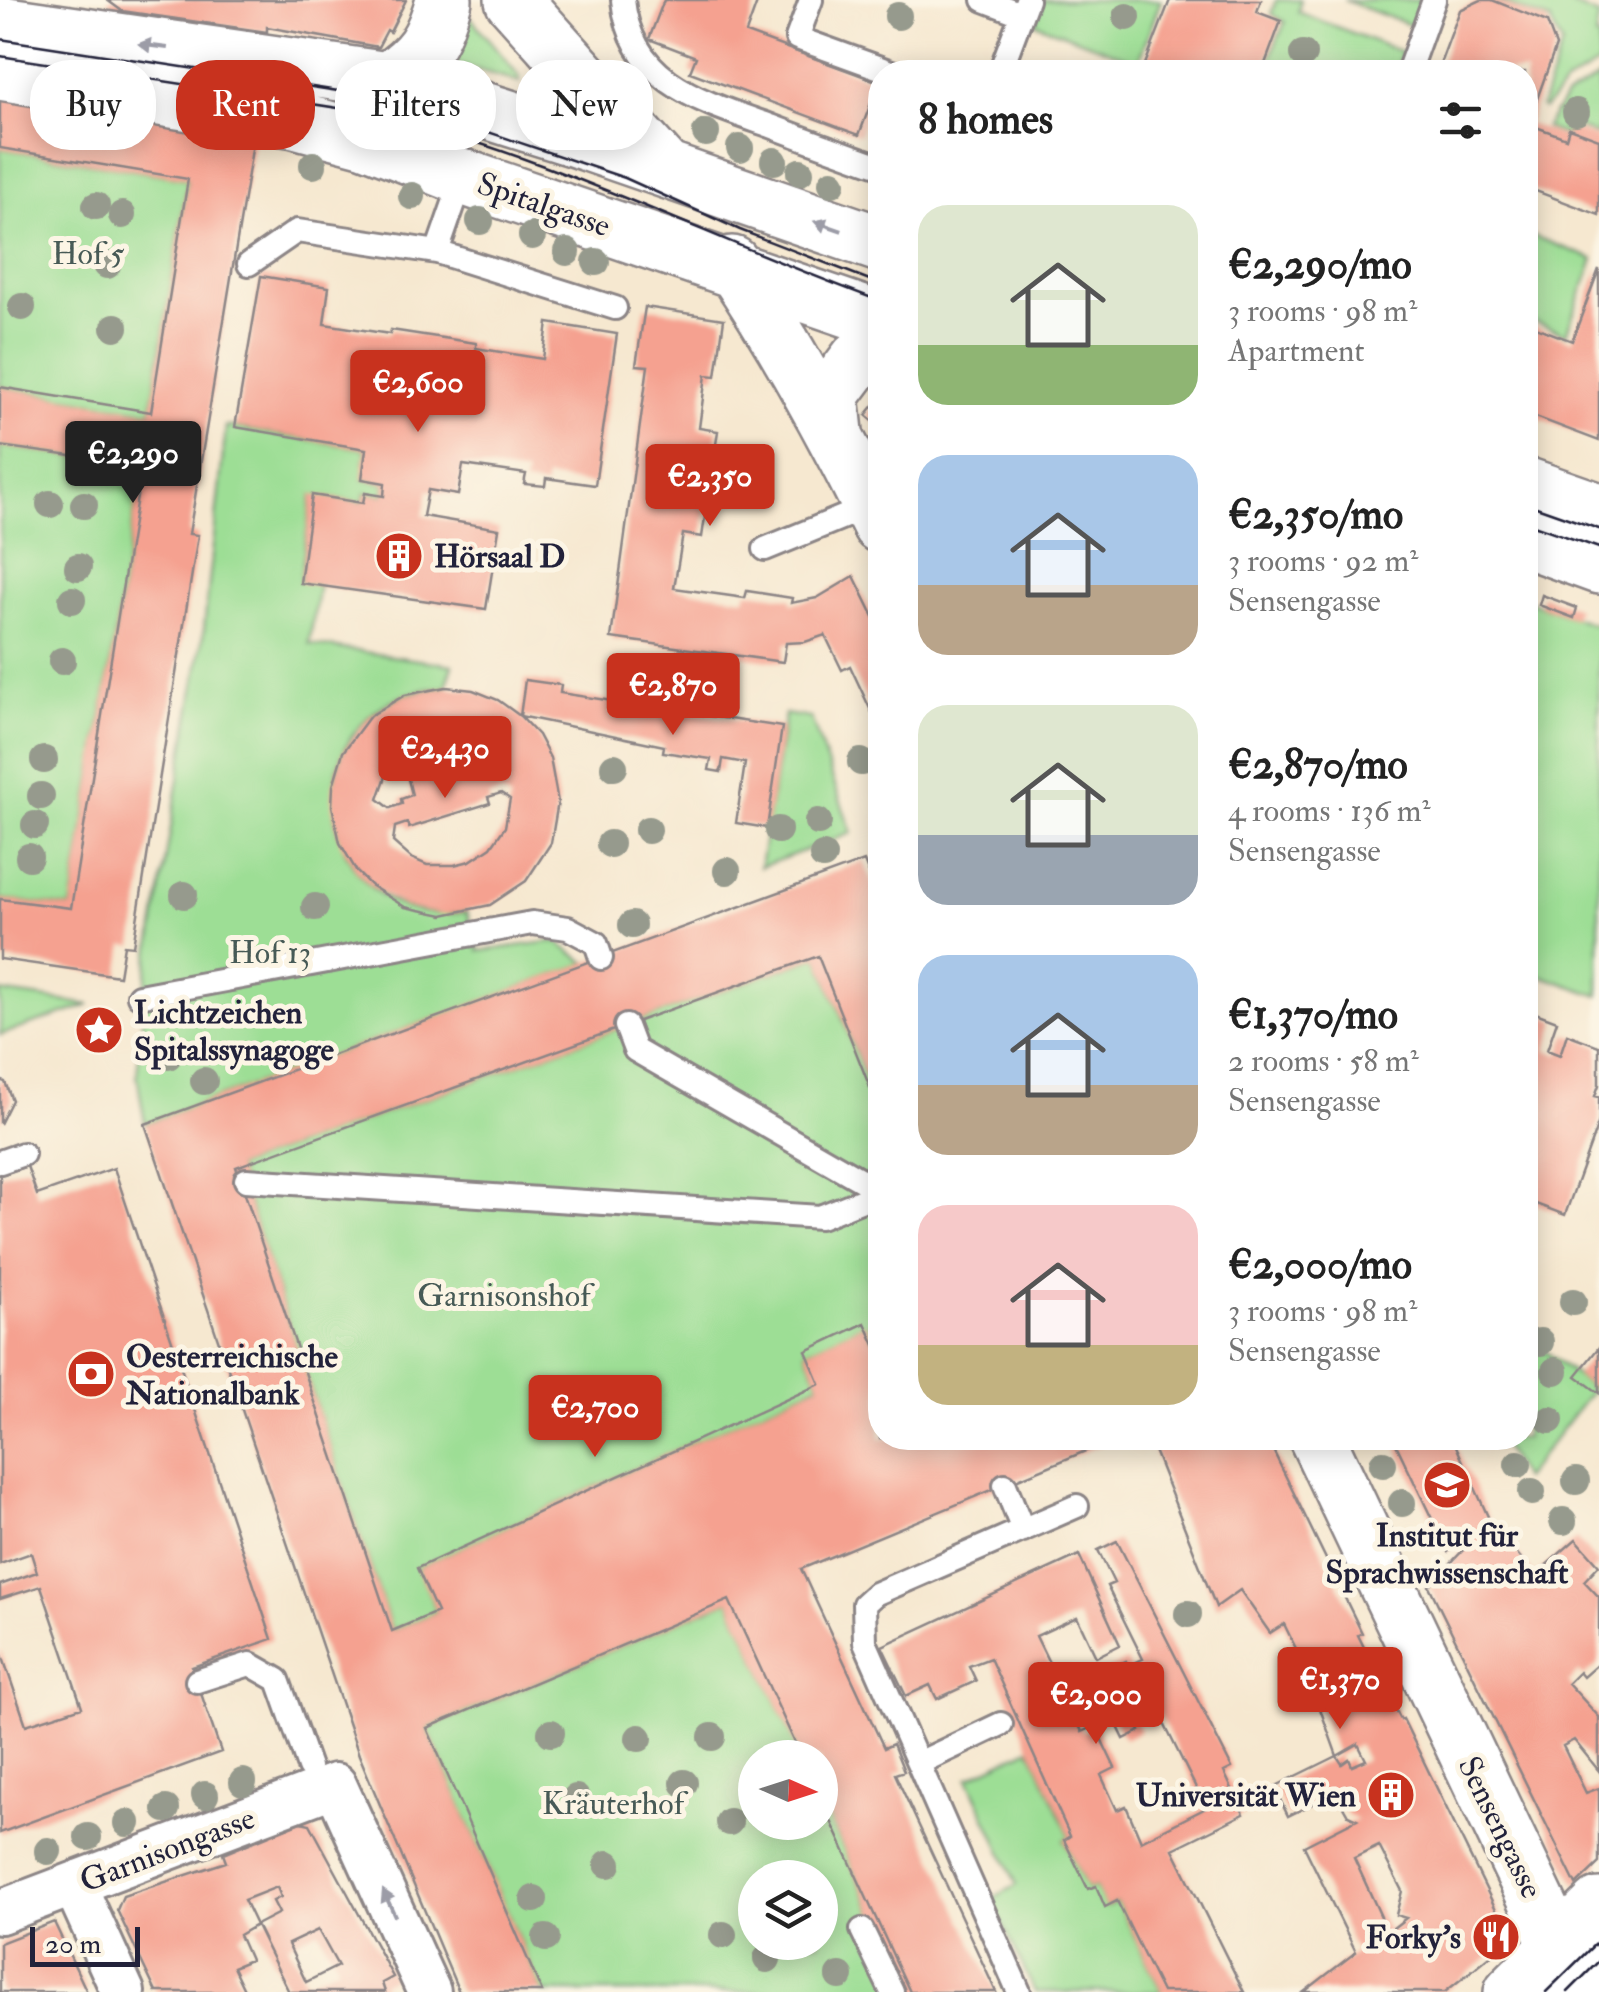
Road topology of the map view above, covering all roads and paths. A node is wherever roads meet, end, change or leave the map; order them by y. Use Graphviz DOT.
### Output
graph roads {
  1 [pos="444,0"];
  2 [pos="514,0"];
  3 [pos="623,0"];
  4 [pos="811,0"];
  5 [pos="984,0"];
  6 [pos="1434,0"];
  7 [pos="1024,7"];
  8 [pos="0,24"];
  9 [pos="64,38"];
  10 [pos="417,60"];
  11 [pos="1004,60"];
  12 [pos="1412,60"];
  13 [pos="868,64"];
  14 [pos="0,72"];
  15 [pos="335,73"];
  16 [pos="496,114"];
  17 [pos="868,162"];
  18 [pos="668,172"];
  19 [pos="464,177"];
  20 [pos="868,240"];
  21 [pos="437,252"];
  22 [pos="248,264"];
  23 [pos="735,269"];
  24 [pos="615,308"];
  25 [pos="868,316"];
  26 [pos="868,352"];
  27 [pos="835,432"];
  28 [pos="1538,490"];
  29 [pos="868,501"];
  30 [pos="1599,511"];
  31 [pos="868,518"];
  32 [pos="1538,545"];
  33 [pos="764,550"];
  34 [pos="1599,566"];
  35 [pos="599,950"];
  36 [pos="139,996"];
  37 [pos="626,1026"];
  38 [pos="23,1154"];
  39 [pos="0,1162"];
  40 [pos="246,1180"];
  41 [pos="868,1185"];
  42 [pos="868,1197"];
  43 [pos="1323,1450"];
  44 [pos="1005,1485"];
  45 [pos="1077,1506"];
  46 [pos="1024,1530"];
  47 [pos="197,1681"];
  48 [pos="1001,1724"];
  49 [pos="919,1763"];
  50 [pos="322,1776"];
  51 [pos="74,1884"];
  52 [pos="1599,1906"];
  53 [pos="0,1912"];
  54 [pos="862,1930"];
  55 [pos="1566,1981"];
  56 [pos="123,1992"];
  57 [pos="429,1992"];
  58 [pos="892,1992"];
  59 [pos="1020,1992"];
  1 -- 10 [label="main road"];
  2 -- 18 [label="main road"];
  3 -- 17 [label="lane"];
  4 -- 13 [label="lane"];
  5 -- 7 [label="lane"];
  6 -- 12 [label="lane"];
  7 -- 11 [label="lane"];
  8 -- 9 [label="main road, Spitalgasse"];
  9 -- 14 [label="main road, Spitalgasse"];
  15 -- 9 [label="main road, Spitalgasse, one-way"];
  9 -- 19 [label="main road, Spitalgasse"];
  16 -- 18 [label="main road, Spitalgasse"];
  20 -- 18 [label="main road, Spitalgasse, one-way"];
  18 -- 23 [label="main road"];
  19 -- 21 [label="lane"];
  19 -- 23 [label="main road, Spitalgasse"];
  21 -- 22 [label="lane"];
  21 -- 24 [label="lane"];
  23 -- 25 [label="main road, Spitalgasse"];
  23 -- 27 [label="main road"];
  26 -- 27 [label="main road"];
  27 -- 29 [label="main road"];
  28 -- 30 [label="main road"];
  31 -- 33 [label="lane"];
  32 -- 34 [label="main road"];
  35 -- 36 [label="lane"];
  37 -- 41 [label="lane"];
  38 -- 39 [label="lane"];
  40 -- 42 [label="lane"];
  43 -- 55 [label="main road, Sensengasse"];
  44 -- 46 [label="lane"];
  45 -- 46 [label="lane"];
  46 -- 49 [label="lane"];
  47 -- 50 [label="lane"];
  48 -- 49 [label="lane"];
  49 -- 59 [label="lane"];
  50 -- 51 [label="street, Garnisongasse"];
  57 -- 50 [label="street, one-way"];
  51 -- 53 [label="street, Garnisongasse"];
  51 -- 56 [label="street"];
  52 -- 55 [label="main road"];
  54 -- 58 [label="lane"];
}
